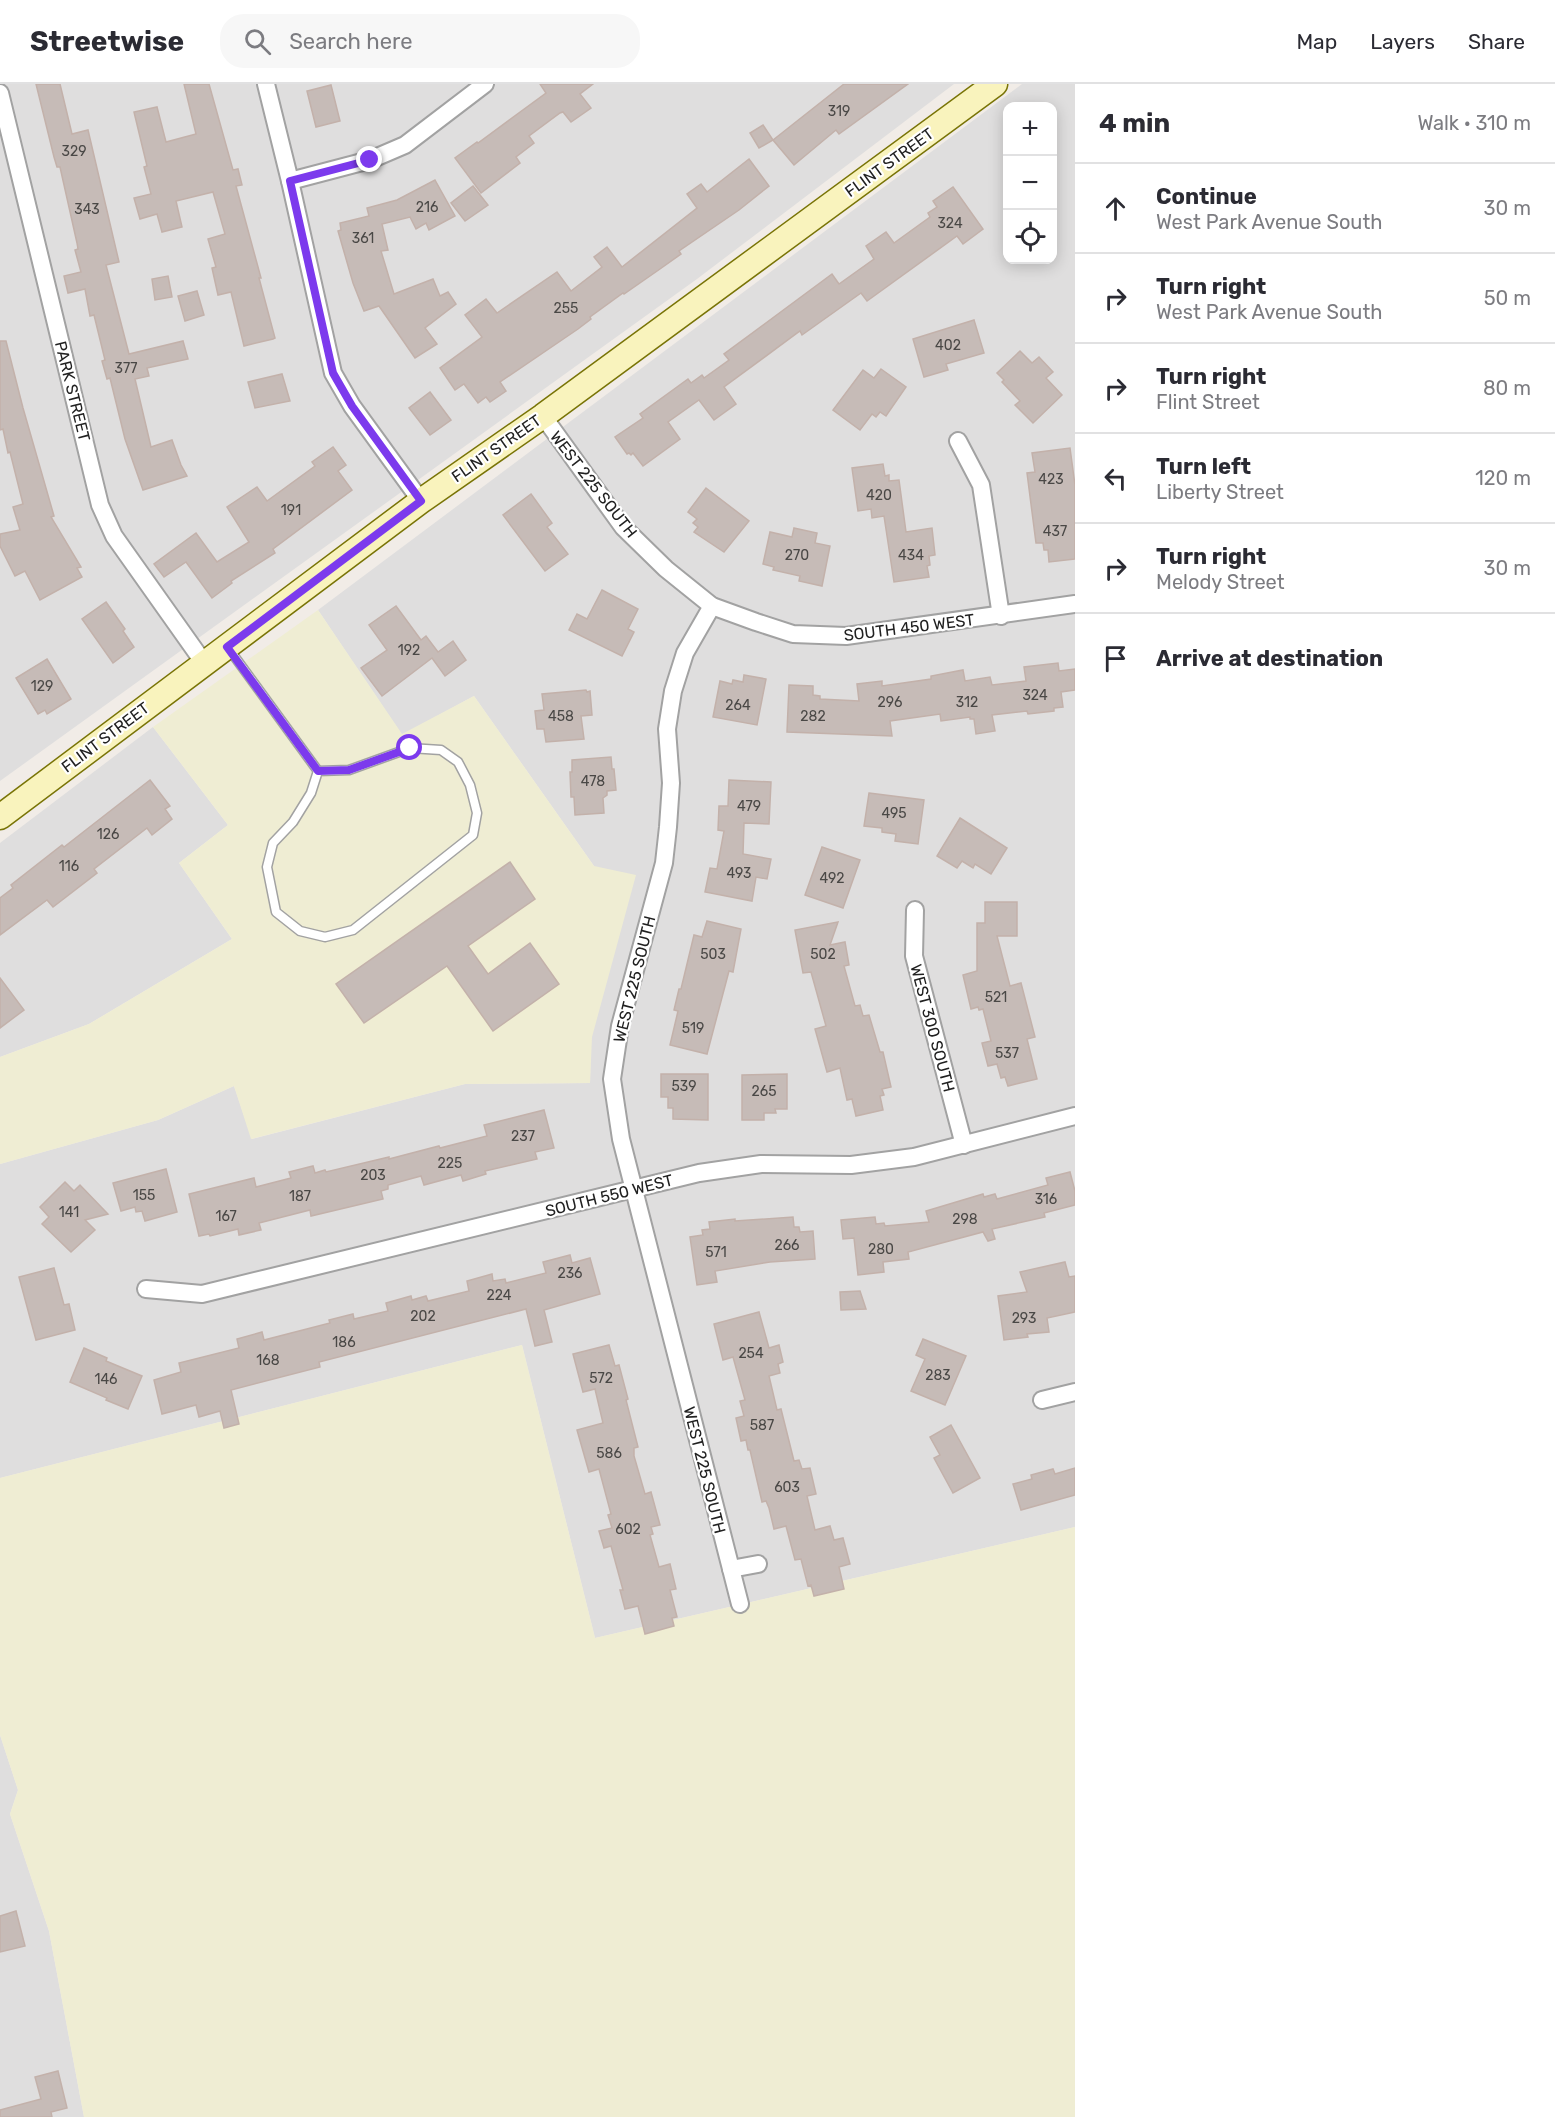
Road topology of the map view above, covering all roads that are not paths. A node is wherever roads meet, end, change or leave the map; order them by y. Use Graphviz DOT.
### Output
graph roads {
  1 [pos="266,84"];
  2 [pos="485,84"];
  3 [pos="995,84"];
  4 [pos="0,93"];
  5 [pos="290,181"];
  6 [pos="543,416"];
  7 [pos="958,441"];
  8 [pos="421,501"];
  9 [pos="1075,604"];
  10 [pos="712,606"];
  11 [pos="1001,616"];
  12 [pos="227,647"];
  13 [pos="204,663"];
  14 [pos="318,771"];
  15 [pos="0,817"];
  16 [pos="915,910"];
  17 [pos="1075,1116"];
  18 [pos="964,1145"];
  19 [pos="634,1189"];
  20 [pos="146,1289"];
  21 [pos="1075,1392"];
  22 [pos="1042,1400"];
  23 [pos="758,1564"];
  24 [pos="731,1569"];
  25 [pos="740,1604"];
  1 -- 5 [label="street"];
  2 -- 5 [label="street"];
  3 -- 6 [label="street, FLINT STREET"];
  4 -- 13 [label="street, PARK STREET"];
  5 -- 8 [label="street"];
  6 -- 8 [label="street, FLINT STREET"];
  6 -- 10 [label="street, WEST 225 SOUTH"];
  7 -- 11 [label="street"];
  8 -- 12 [label="street, FLINT STREET"];
  9 -- 11 [label="street, SOUTH 450 WEST"];
  10 -- 11 [label="street, SOUTH 450 WEST"];
  10 -- 19 [label="street, WEST 225 SOUTH"];
  12 -- 13 [label="street, FLINT STREET"];
  12 -- 14 [label="lane"];
  13 -- 15 [label="street, FLINT STREET"];
  14 -- 14 [label="lane"];
  16 -- 18 [label="street, WEST 300 SOUTH"];
  17 -- 18 [label="street, SOUTH 550 WEST"];
  18 -- 19 [label="street, SOUTH 550 WEST"];
  19 -- 20 [label="street, SOUTH 550 WEST"];
  19 -- 24 [label="street, WEST 225 SOUTH"];
  21 -- 22 [label="street"];
  23 -- 24 [label="street"];
  24 -- 25 [label="street, WEST 225 SOUTH"];
}
